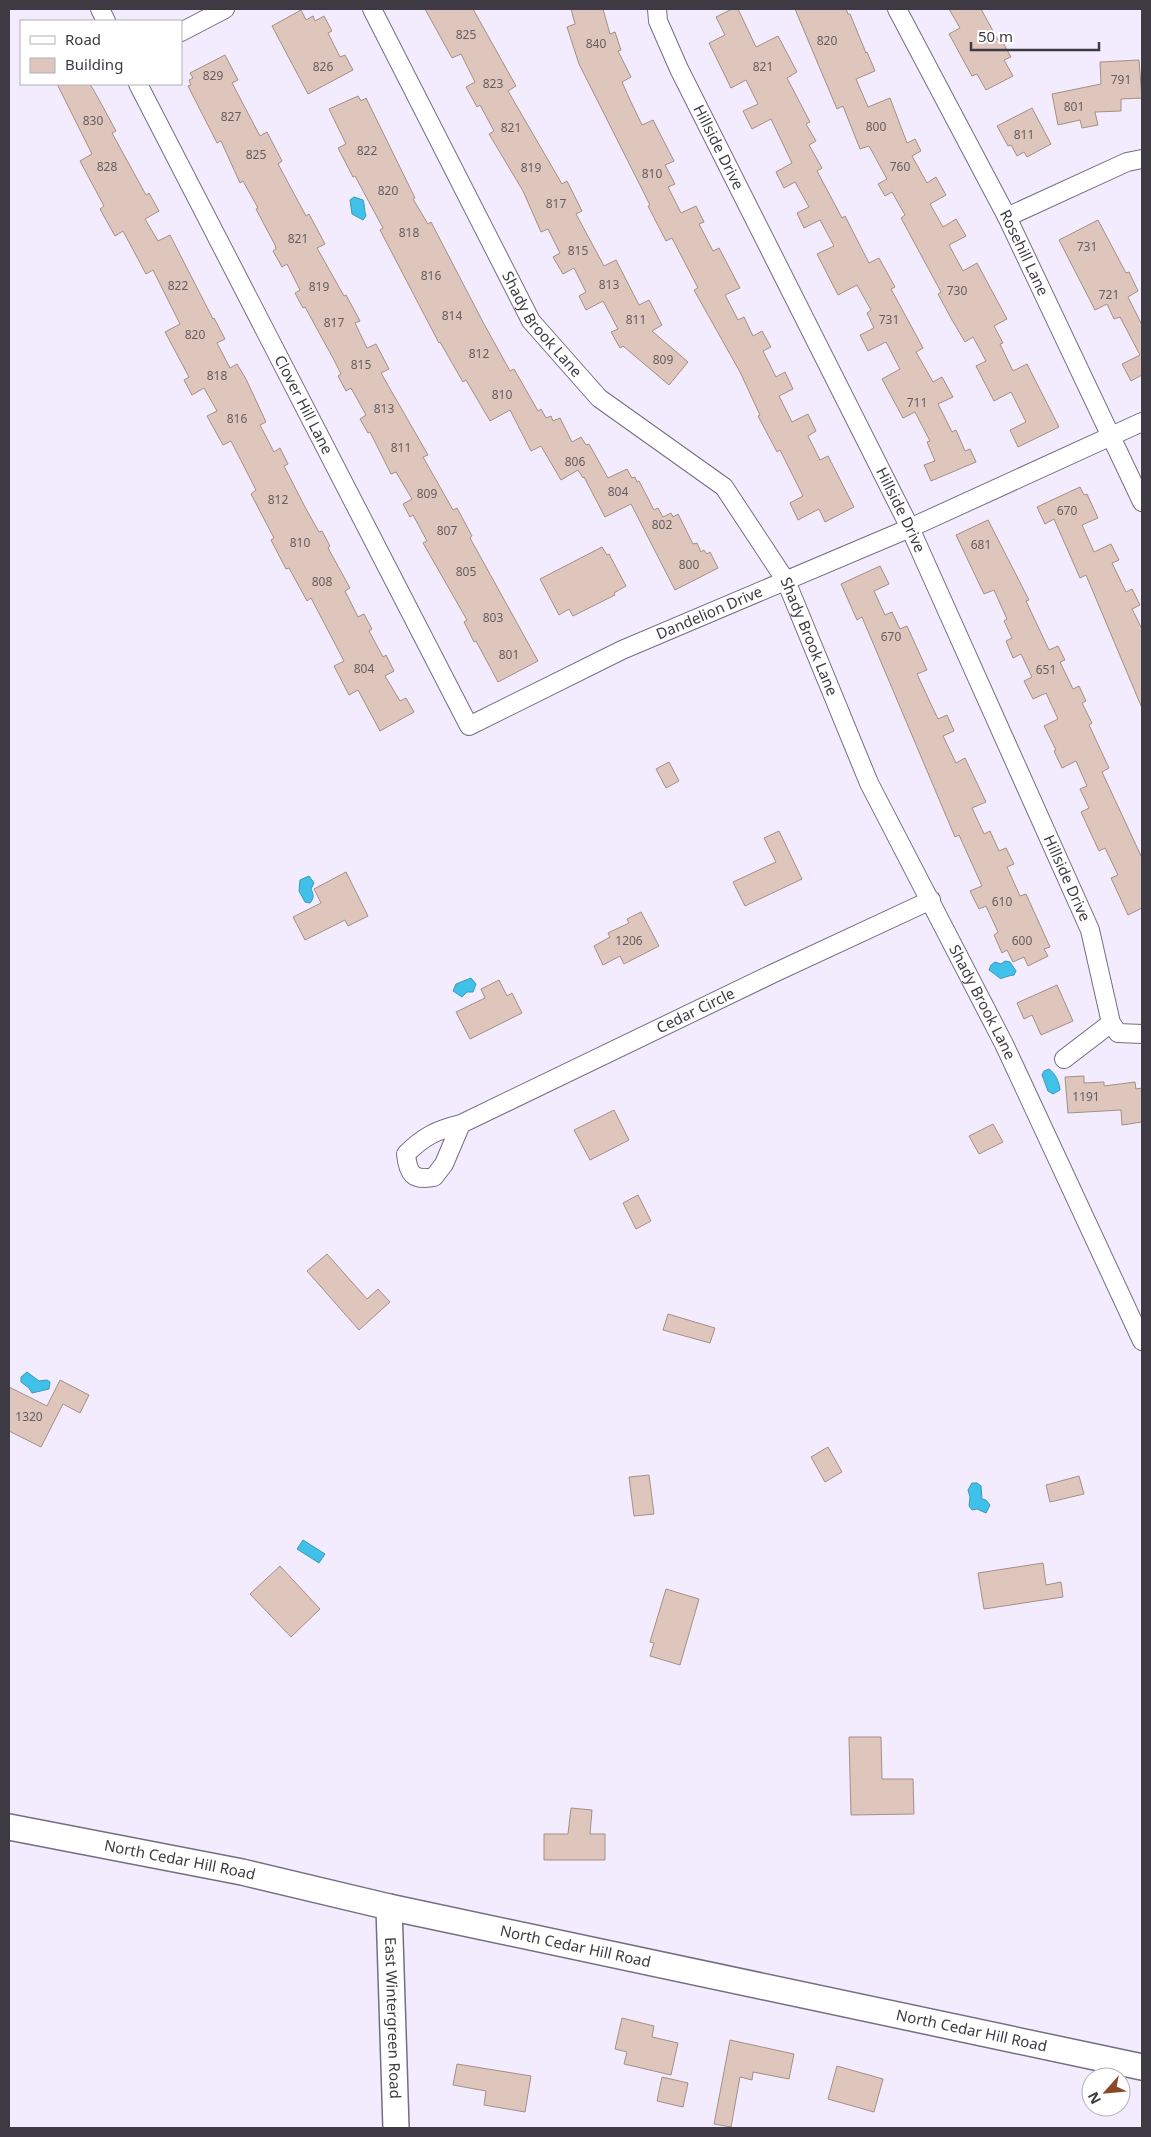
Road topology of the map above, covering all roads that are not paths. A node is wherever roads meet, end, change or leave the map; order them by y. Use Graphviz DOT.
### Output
graph roads {
  1 [pos="225,9"];
  2 [pos="372,9"];
  3 [pos="657,9"];
  4 [pos="897,9"];
  5 [pos="182,31"];
  6 [pos="139,85"];
  7 [pos="1142,159"];
  8 [pos="1008,217"];
  9 [pos="1142,422"];
  10 [pos="1113,436"];
  11 [pos="1142,502"];
  12 [pos="910,528"];
  13 [pos="786,581"];
  14 [pos="470,726"];
  15 [pos="931,900"];
  16 [pos="1111,1023"];
  17 [pos="1142,1034"];
  18 [pos="1064,1059"];
  19 [pos="461,1124"];
  20 [pos="1142,1341"];
  21 [pos="9,1827"];
  22 [pos="389,1907"];
  23 [pos="1142,2067"];
  24 [pos="396,2128"];
  1 -- 5 [label="street"];
  2 -- 13 [label="street, Shady Brook Lane"];
  3 -- 12 [label="street, Hillside Drive"];
  4 -- 8 [label="street, Rosehill Lane"];
  6 -- 14 [label="street, Clover Hill Lane"];
  7 -- 8 [label="street"];
  8 -- 10 [label="street, Rosehill Lane"];
  9 -- 10 [label="street, Dandelion Drive"];
  10 -- 11 [label="street, Rosehill Lane"];
  10 -- 12 [label="street, Dandelion Drive"];
  12 -- 13 [label="street, Dandelion Drive"];
  12 -- 16 [label="street, Hillside Drive"];
  13 -- 14 [label="street, Dandelion Drive"];
  13 -- 15 [label="street, Shady Brook Lane"];
  15 -- 19 [label="street, Cedar Circle"];
  15 -- 20 [label="street, Shady Brook Lane"];
  16 -- 17 [label="street"];
  16 -- 18 [label="street"];
  21 -- 22 [label="street, North Cedar Hill Road"];
  22 -- 23 [label="street, North Cedar Hill Road"];
  22 -- 24 [label="street, East Wintergreen Road"];
}
